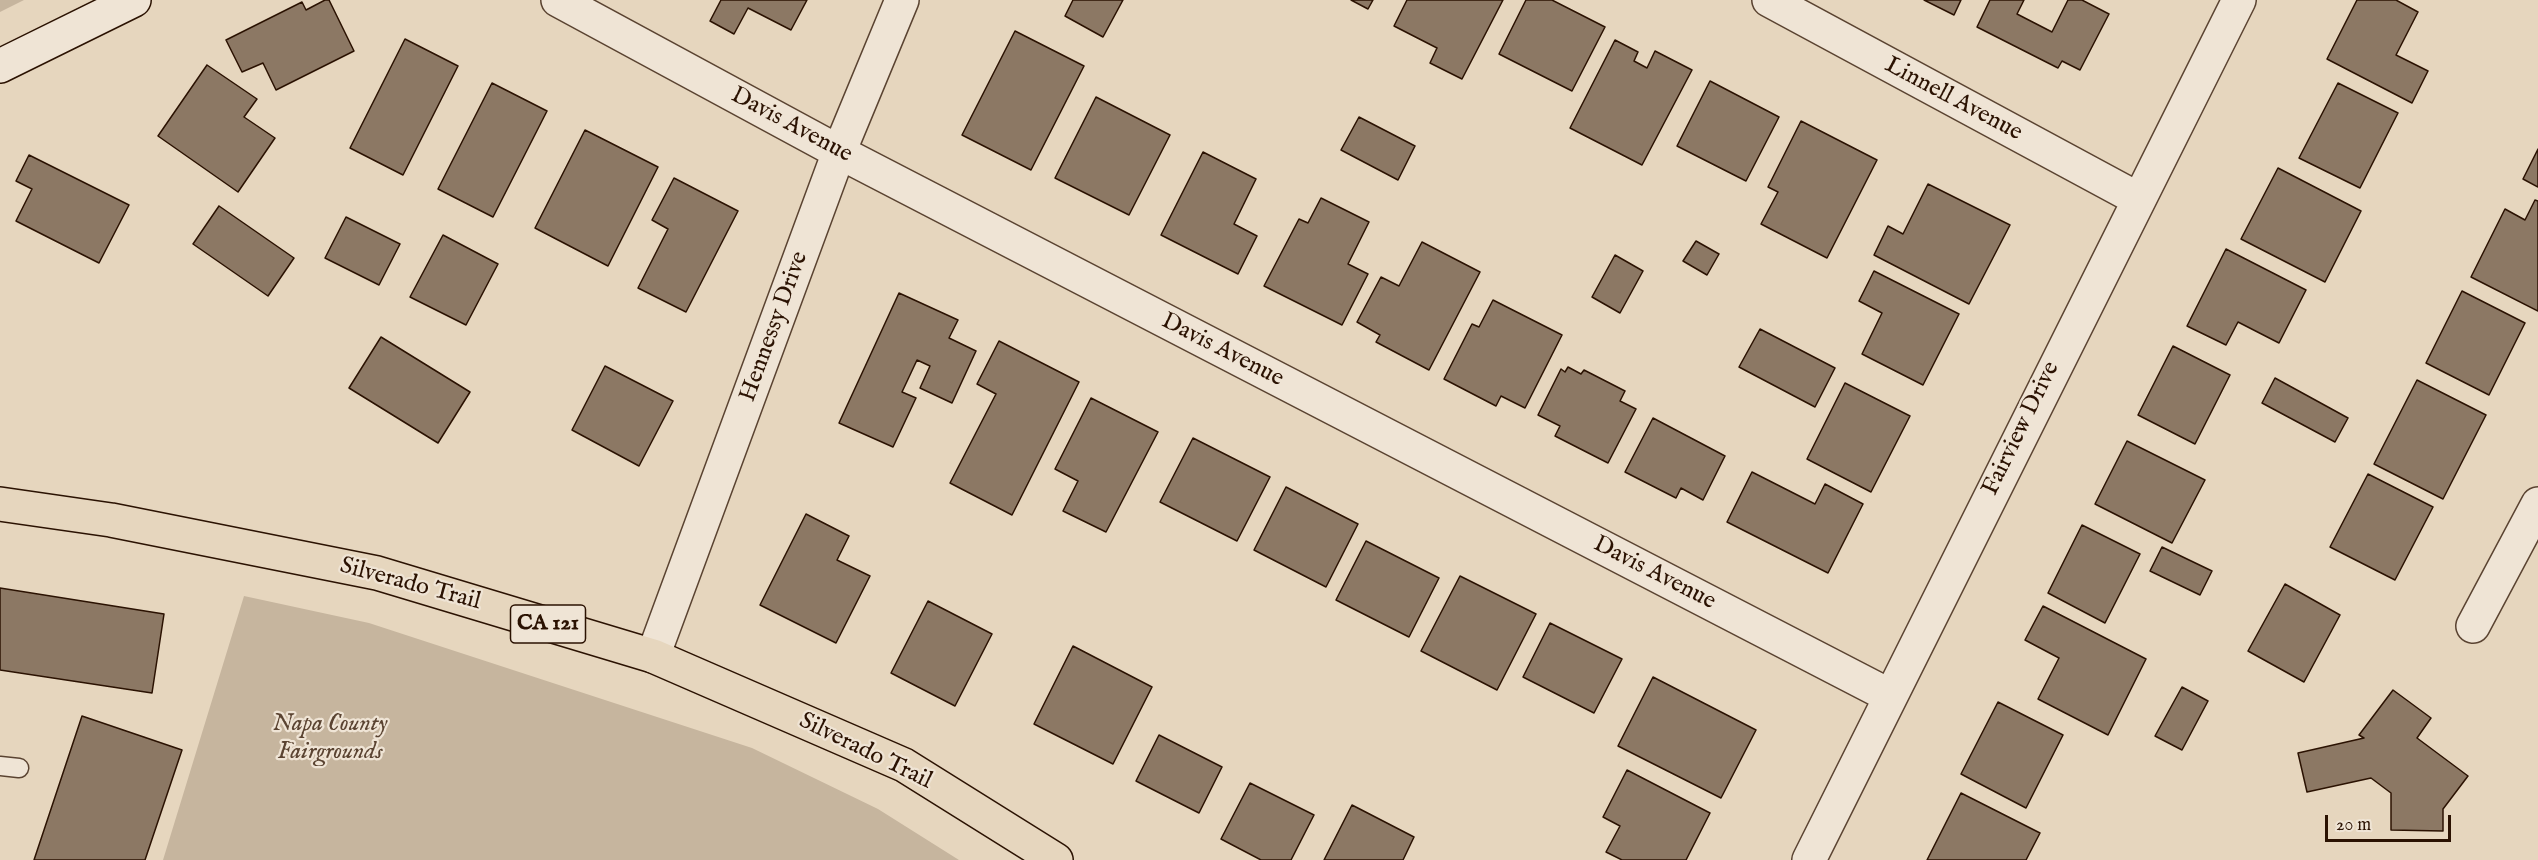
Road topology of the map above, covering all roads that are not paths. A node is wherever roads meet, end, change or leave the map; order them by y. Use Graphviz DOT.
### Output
graph roads {
  1 [pos="134,0"];
  2 [pos="558,0"];
  3 [pos="902,0"];
  4 [pos="1768,0"];
  5 [pos="2239,0"];
  6 [pos="0,66"];
  7 [pos="839,152"];
  8 [pos="2138,198"];
  9 [pos="0,504"];
  10 [pos="2538,504"];
  11 [pos="2473,626"];
  12 [pos="653,656"];
  13 [pos="1890,696"];
  14 [pos="0,766"];
  15 [pos="19,768"];
  16 [pos="1056,860"];
  17 [pos="1809,860"];
  1 -- 6 [label="street"];
  2 -- 7 [label="street, Davis Avenue"];
  3 -- 7 [label="street, Hennessy Drive"];
  4 -- 8 [label="street, Linnell Avenue"];
  5 -- 8 [label="street, Fairview Drive"];
  7 -- 12 [label="street, Hennessy Drive"];
  7 -- 13 [label="street, Davis Avenue"];
  8 -- 13 [label="street, Fairview Drive"];
  9 -- 12 [label="main road, Silverado Trail / CA 121"];
  10 -- 11 [label="street"];
  12 -- 16 [label="main road, Silverado Trail / CA 121"];
  13 -- 17 [label="street, Fairview Drive"];
  14 -- 15 [label="lane"];
}
